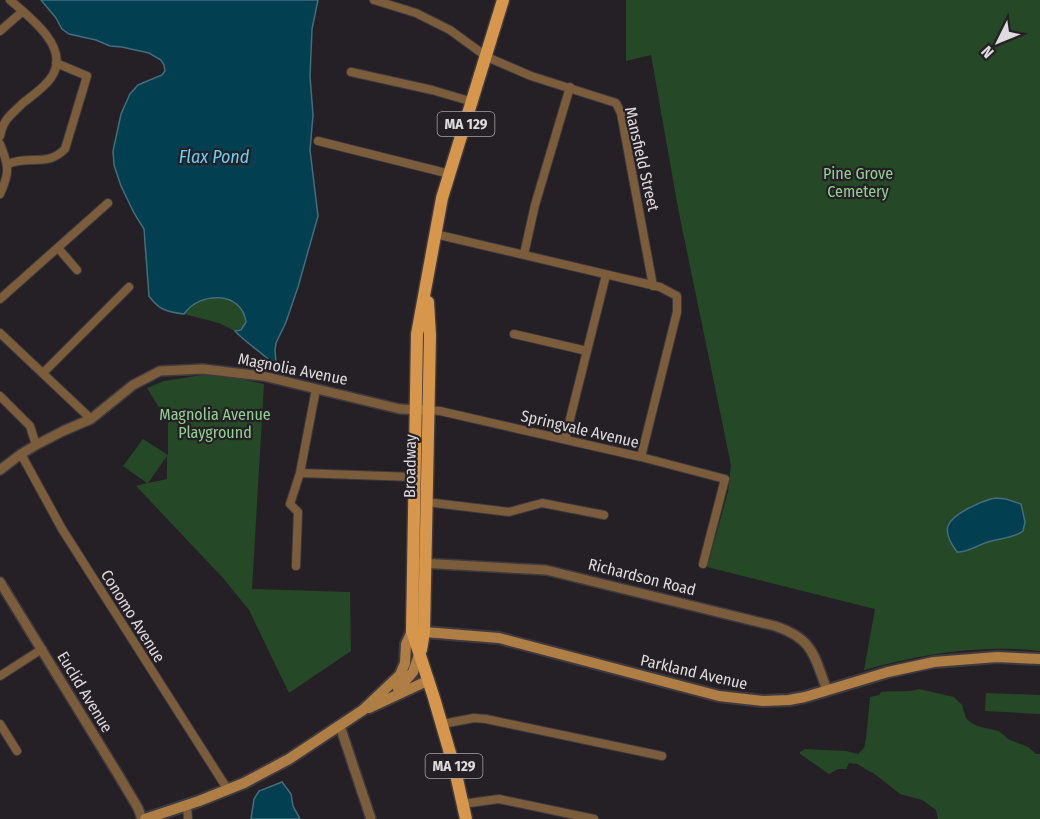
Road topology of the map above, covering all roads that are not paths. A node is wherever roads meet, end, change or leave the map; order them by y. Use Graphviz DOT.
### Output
graph roads {
  1 [pos="10,0"];
  2 [pos="374,0"];
  3 [pos="503,0"];
  4 [pos="508,0"];
  5 [pos="22,11"];
  6 [pos="498,14"];
  7 [pos="0,31"];
  8 [pos="487,57"];
  9 [pos="56,63"];
  10 [pos="351,72"];
  11 [pos="570,87"];
  12 [pos="473,102"];
  13 [pos="0,136"];
  14 [pos="318,141"];
  15 [pos="0,144"];
  16 [pos="8,164"];
  17 [pos="450,174"];
  18 [pos="0,194"];
  19 [pos="108,203"];
  20 [pos="435,234"];
  21 [pos="58,248"];
  22 [pos="524,254"];
  23 [pos="77,270"];
  24 [pos="606,275"];
  25 [pos="653,286"];
  26 [pos="129,287"];
  27 [pos="0,299"];
  28 [pos="0,333"];
  29 [pos="514,334"];
  30 [pos="587,351"];
  31 [pos="43,373"];
  32 [pos="316,389"];
  33 [pos="0,396"];
  34 [pos="421,410"];
  35 [pos="91,419"];
  36 [pos="565,439"];
  37 [pos="36,445"];
  38 [pos="21,454"];
  39 [pos="641,457"];
  40 [pos="0,470"];
  41 [pos="300,473"];
  42 [pos="413,477"];
  43 [pos="426,502"];
  44 [pos="604,515"];
  45 [pos="412,563"];
  46 [pos="425,564"];
  47 [pos="703,564"];
  48 [pos="296,566"];
  49 [pos="0,582"];
  50 [pos="418,632"];
  51 [pos="42,649"];
  52 [pos="420,652"];
  53 [pos="1040,659"];
  54 [pos="0,676"];
  55 [pos="429,680"];
  56 [pos="827,690"];
  57 [pos="382,703"];
  58 [pos="363,710"];
  59 [pos="0,724"];
  60 [pos="442,724"];
  61 [pos="340,726"];
  62 [pos="17,752"];
  63 [pos="662,756"];
  64 [pos="228,790"];
  65 [pos="462,804"];
  66 [pos="187,805"];
  67 [pos="571,816"];
  68 [pos="143,819"];
  69 [pos="188,819"];
  70 [pos="371,819"];
  71 [pos="466,819"];
  72 [pos="594,819"];
  1 -- 5 [label="street"];
  2 -- 8 [label="street, Mansfield Street"];
  3 -- 6 [label="main road, Broadway / MA 129"];
  4 -- 6 [label="main road, MA 129"];
  5 -- 7 [label="street"];
  5 -- 9 [label="street"];
  6 -- 8 [label="main road, Broadway / MA 129"];
  8 -- 11 [label="street, Mansfield Street"];
  8 -- 12 [label="main road, Broadway / MA 129"];
  9 -- 13 [label="street"];
  9 -- 16 [label="street"];
  10 -- 12 [label="street"];
  11 -- 22 [label="street"];
  11 -- 25 [label="street, Mansfield Street"];
  12 -- 17 [label="main road, Broadway / MA 129"];
  14 -- 17 [label="street"];
  15 -- 16 [label="street"];
  16 -- 18 [label="street"];
  17 -- 20 [label="main road, Broadway / MA 129"];
  19 -- 21 [label="street"];
  20 -- 22 [label="street"];
  20 -- 34 [label="main road, Broadway / MA 129"];
  21 -- 23 [label="street"];
  21 -- 27 [label="street"];
  22 -- 24 [label="street"];
  24 -- 25 [label="street"];
  24 -- 30 [label="street"];
  25 -- 39 [label="street"];
  26 -- 31 [label="street"];
  28 -- 31 [label="street"];
  29 -- 30 [label="street"];
  30 -- 36 [label="street"];
  31 -- 35 [label="street"];
  32 -- 34 [label="street, Magnolia Avenue"];
  32 -- 35 [label="street, Magnolia Avenue"];
  32 -- 41 [label="street"];
  33 -- 37 [label="street"];
  34 -- 36 [label="street, Springvale Avenue"];
  34 -- 42 [label="main road, Broadway / MA 129"];
  34 -- 43 [label="main road, Broadway / MA 129"];
  35 -- 37 [label="street, Magnolia Avenue"];
  36 -- 39 [label="street, Springvale Avenue"];
  37 -- 38 [label="street, Magnolia Avenue"];
  38 -- 40 [label="street, Magnolia Avenue"];
  38 -- 64 [label="street, Conomo Avenue"];
  39 -- 47 [label="street, Springvale Avenue"];
  41 -- 42 [label="street"];
  41 -- 48 [label="street"];
  42 -- 45 [label="main road, Broadway / MA 129"];
  43 -- 44 [label="street"];
  43 -- 46 [label="main road, Broadway / MA 129"];
  45 -- 46 [label="street, Richardson Road"];
  45 -- 50 [label="main road, Broadway / MA 129"];
  46 -- 50 [label="main road, Broadway / MA 129"];
  46 -- 56 [label="street, Richardson Road"];
  49 -- 51 [label="street, Euclid Avenue"];
  50 -- 52 [label="main road, Broadway / MA 129"];
  50 -- 56 [label="main road, Parkland Avenue"];
  50 -- 58 [label="main road, Broadway"];
  51 -- 54 [label="street"];
  51 -- 68 [label="street, Euclid Avenue"];
  52 -- 55 [label="main road, MA 129"];
  52 -- 57 [label="main road, Broadway"];
  53 -- 56 [label="main road, Parkland Avenue"];
  55 -- 57 [label="main road, Broadway"];
  55 -- 60 [label="main road, MA 129"];
  57 -- 58 [label="main road, Broadway"];
  58 -- 61 [label="main road, Broadway"];
  59 -- 62 [label="street"];
  60 -- 63 [label="street"];
  60 -- 65 [label="main road, MA 129"];
  61 -- 64 [label="main road, Broadway"];
  61 -- 70 [label="street"];
  64 -- 66 [label="main road, Broadway"];
  65 -- 67 [label="street"];
  65 -- 71 [label="main road, MA 129"];
  66 -- 68 [label="main road, Broadway"];
  66 -- 69 [label="street"];
  67 -- 72 [label="street"];
}
